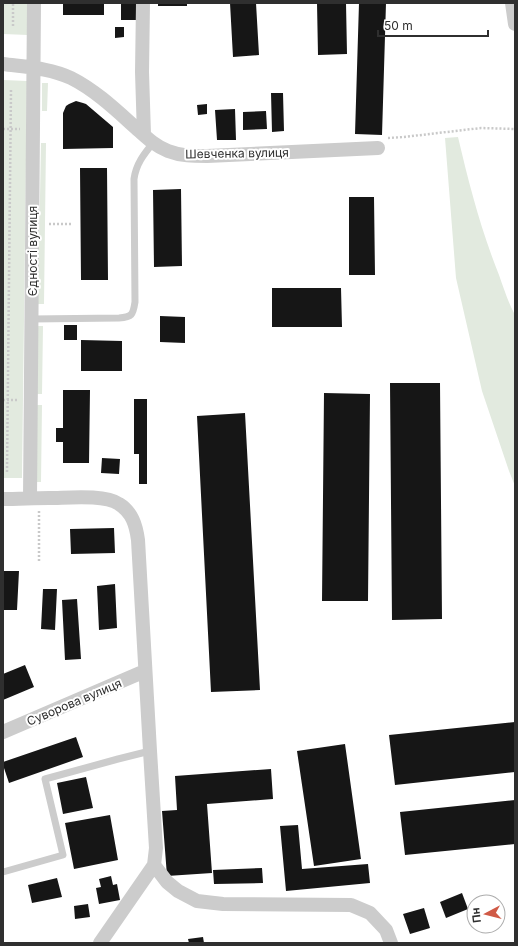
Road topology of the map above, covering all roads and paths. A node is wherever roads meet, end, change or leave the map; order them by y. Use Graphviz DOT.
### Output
graph roads {
  1 [pos="13,3"];
  2 [pos="34,3"];
  3 [pos="143,3"];
  4 [pos="512,3"];
  5 [pos="515,24"];
  6 [pos="13,26"];
  7 [pos="3,64"];
  8 [pos="34,68"];
  9 [pos="12,89"];
  10 [pos="515,129"];
  11 [pos="149,139"];
  12 [pos="378,148"];
  13 [pos="49,224"];
  14 [pos="73,224"];
  15 [pos="32,319"];
  16 [pos="6,472"];
  17 [pos="35,498"];
  18 [pos="3,499"];
  19 [pos="39,561"];
  20 [pos="145,671"];
  21 [pos="3,732"];
  22 [pos="150,751"];
  23 [pos="154,865"];
  24 [pos="3,872"];
  25 [pos="100,943"];
  26 [pos="391,943"];
  1 -- 6 [label="path"];
  2 -- 8 [label="street, Єдності вулиця"];
  3 -- 11 [label="street"];
  4 -- 5 [label="street"];
  7 -- 8 [label="street, Шевченка вулиця"];
  8 -- 11 [label="street, Шевченка вулиця"];
  8 -- 15 [label="street, Єдності вулиця"];
  9 -- 16 [label="path"];
  10 -- 12 [label="path"];
  11 -- 12 [label="street, Шевченка вулиця"];
  11 -- 15 [label="lane"];
  13 -- 14 [label="path"];
  15 -- 17 [label="street, Єдності вулиця"];
  17 -- 18 [label="street"];
  17 -- 19 [label="path"];
  17 -- 20 [label="street"];
  20 -- 21 [label="street, Суворова вулиця"];
  20 -- 22 [label="street"];
  22 -- 23 [label="street"];
  22 -- 24 [label="lane"];
  23 -- 25 [label="street"];
  23 -- 26 [label="street"];
}
